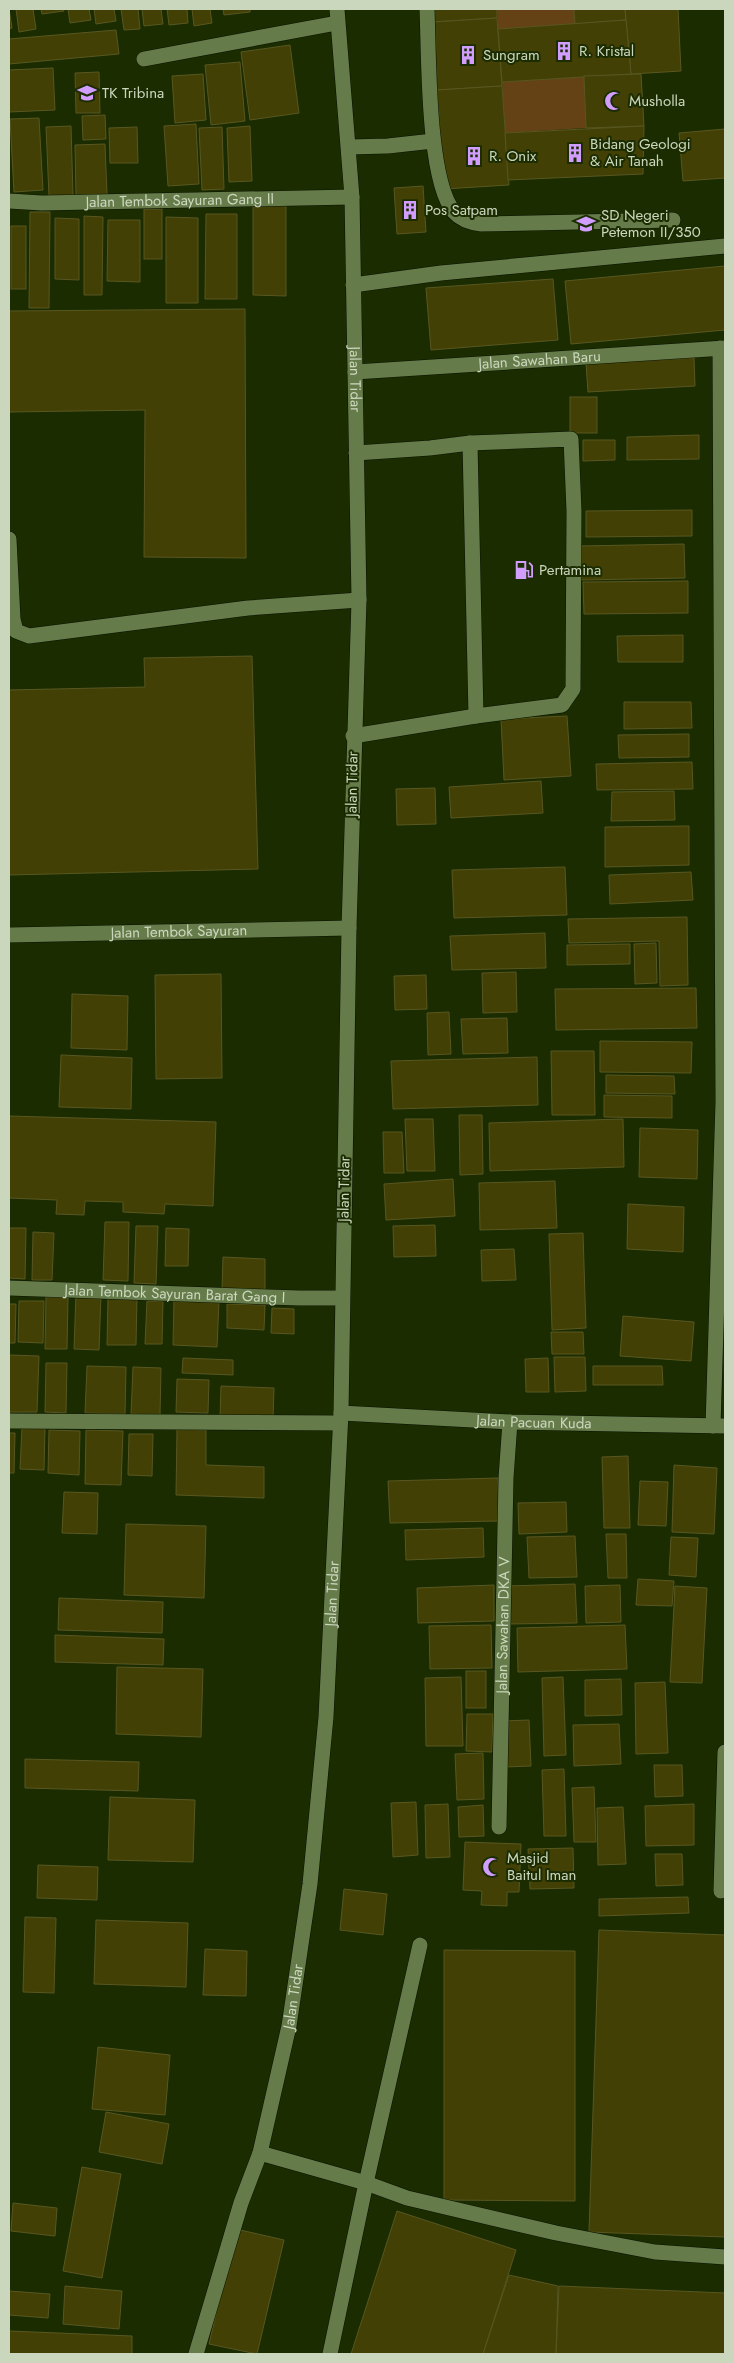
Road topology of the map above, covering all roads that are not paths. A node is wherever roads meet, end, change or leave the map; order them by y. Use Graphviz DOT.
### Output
graph roads {
  1 [pos="427,9"];
  2 [pos="337,16"];
  3 [pos="144,59"];
  4 [pos="433,141"];
  5 [pos="349,147"];
  6 [pos="352,197"];
  7 [pos="9,201"];
  8 [pos="673,220"];
  9 [pos="725,246"];
  10 [pos="353,285"];
  11 [pos="723,348"];
  12 [pos="355,372"];
  13 [pos="470,443"];
  14 [pos="356,453"];
  15 [pos="9,539"];
  16 [pos="358,600"];
  17 [pos="476,716"];
  18 [pos="353,736"];
  19 [pos="348,928"];
  20 [pos="9,935"];
  21 [pos="9,1288"];
  22 [pos="342,1298"];
  23 [pos="340,1418"];
  24 [pos="9,1421"];
  25 [pos="510,1422"];
  26 [pos="719,1426"];
  27 [pos="725,1752"];
  28 [pos="725,1805"];
  29 [pos="498,1827"];
  30 [pos="721,1891"];
  31 [pos="420,1944"];
  32 [pos="260,2153"];
  33 [pos="366,2183"];
  34 [pos="725,2258"];
  35 [pos="196,2354"];
  36 [pos="330,2354"];
  1 -- 4 [label="street"];
  2 -- 3 [label="street"];
  2 -- 5 [label="street, Jalan Tidar"];
  4 -- 5 [label="street"];
  4 -- 8 [label="street"];
  5 -- 6 [label="street, Jalan Tidar"];
  6 -- 7 [label="street, Jalan Tembok Sayuran Gang II"];
  6 -- 10 [label="street, Jalan Tidar"];
  9 -- 10 [label="street"];
  10 -- 12 [label="street, Jalan Tidar"];
  11 -- 12 [label="street, Jalan Sawahan Baru"];
  11 -- 26 [label="street"];
  12 -- 14 [label="street, Jalan Tidar"];
  13 -- 14 [label="street"];
  13 -- 17 [label="street"];
  13 -- 17 [label="street"];
  14 -- 16 [label="street, Jalan Tidar"];
  15 -- 16 [label="street"];
  16 -- 18 [label="street, Jalan Tidar"];
  17 -- 18 [label="street"];
  18 -- 19 [label="street, Jalan Tidar"];
  19 -- 20 [label="street, Jalan Tembok Sayuran"];
  19 -- 22 [label="street, Jalan Tidar"];
  21 -- 22 [label="street, Jalan Tembok Sayuran Barat Gang I"];
  22 -- 23 [label="street, Jalan Tidar"];
  23 -- 24 [label="street, Jalan Pacuan Kuda"];
  23 -- 25 [label="street, Jalan Pacuan Kuda"];
  23 -- 32 [label="street, Jalan Tidar"];
  25 -- 26 [label="street, Jalan Pacuan Kuda"];
  25 -- 29 [label="street, Jalan Sawahan DKA V"];
  27 -- 28 [label="street"];
  28 -- 30 [label="street"];
  31 -- 33 [label="street"];
  32 -- 33 [label="street"];
  32 -- 35 [label="street, Jalan Tidar"];
  33 -- 34 [label="street"];
  33 -- 36 [label="street"];
}
